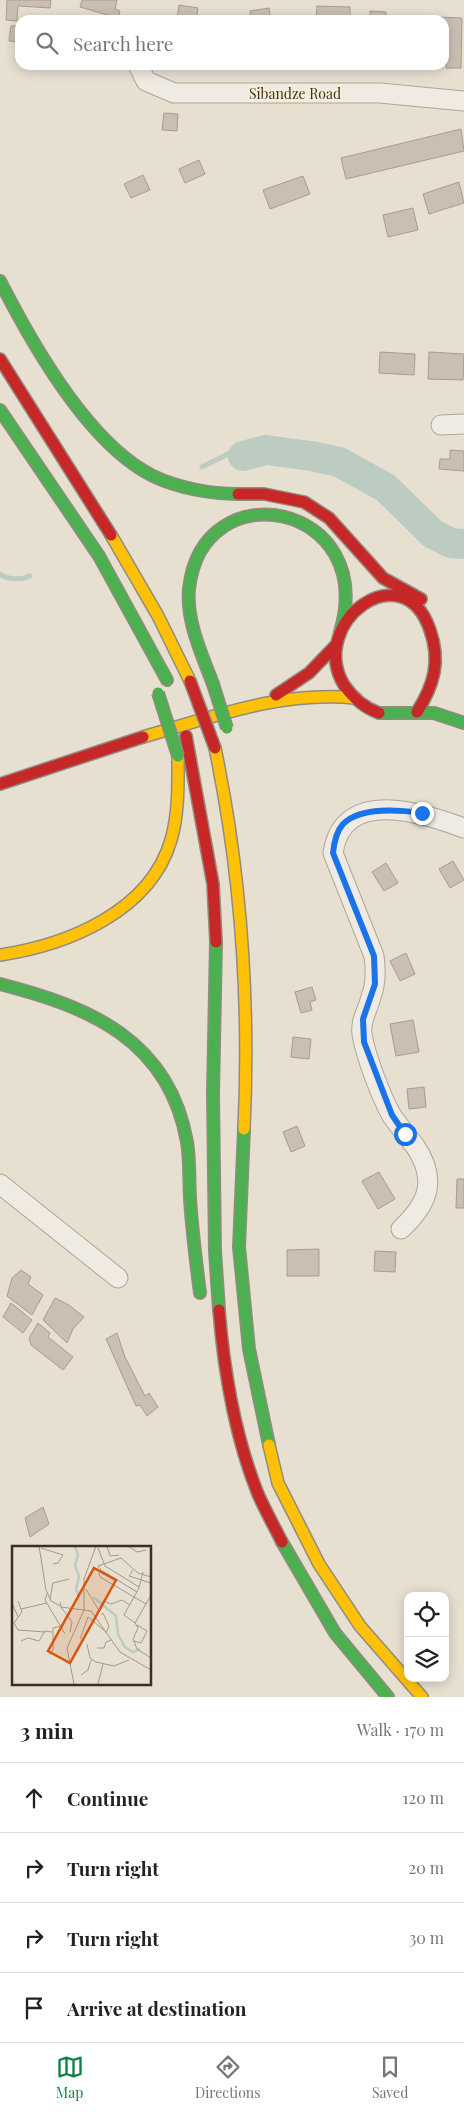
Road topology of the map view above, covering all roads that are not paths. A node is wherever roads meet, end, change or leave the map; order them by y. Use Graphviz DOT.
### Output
graph roads {
  1 [pos="140,70"];
  2 [pos="464,101"];
  3 [pos="0,281"];
  4 [pos="0,359"];
  5 [pos="0,410"];
  6 [pos="464,424"];
  7 [pos="441,425"];
  8 [pos="421,599"];
  9 [pos="126,600"];
  10 [pos="433,606"];
  11 [pos="340,632"];
  12 [pos="336,646"];
  13 [pos="168,684"];
  14 [pos="440,696"];
  15 [pos="354,698"];
  16 [pos="254,706"];
  17 [pos="417,712"];
  18 [pos="179,717"];
  19 [pos="464,723"];
  20 [pos="227,733"];
  21 [pos="0,784"];
  22 [pos="462,829"];
  23 [pos="254,933"];
  24 [pos="0,955"];
  25 [pos="0,984"];
  26 [pos="246,1087"];
  27 [pos="0,1184"];
  28 [pos="401,1229"];
  29 [pos="118,1278"];
  30 [pos="200,1301"];
  31 [pos="226,1432"];
  32 [pos="290,1560"];
  33 [pos="388,1697"];
  34 [pos="422,1697"];
  1 -- 2 [label="street, Sibandze Road"];
  3 -- 8 [label="main road"];
  4 -- 26 [label="main road, bridge"];
  5 -- 9 [label="main road"];
  6 -- 7 [label="street"];
  8 -- 10 [label="main road"];
  8 -- 11 [label="main road"];
  9 -- 13 [label="main road"];
  9 -- 24 [label="main road, bridge"];
  11 -- 12 [label="main road"];
  11 -- 20 [label="main road, bridge"];
  12 -- 15 [label="main road"];
  12 -- 16 [label="main road"];
  14 -- 17 [label="main road"];
  15 -- 16 [label="main road"];
  15 -- 17 [label="main road"];
  16 -- 21 [label="main road"];
  17 -- 19 [label="main road"];
  18 -- 32 [label="main road"];
  22 -- 28 [label="street"];
  23 -- 26 [label="main road"];
  25 -- 30 [label="main road"];
  26 -- 34 [label="main road"];
  27 -- 29 [label="street"];
  31 -- 32 [label="main road"];
  32 -- 33 [label="main road"];
}
